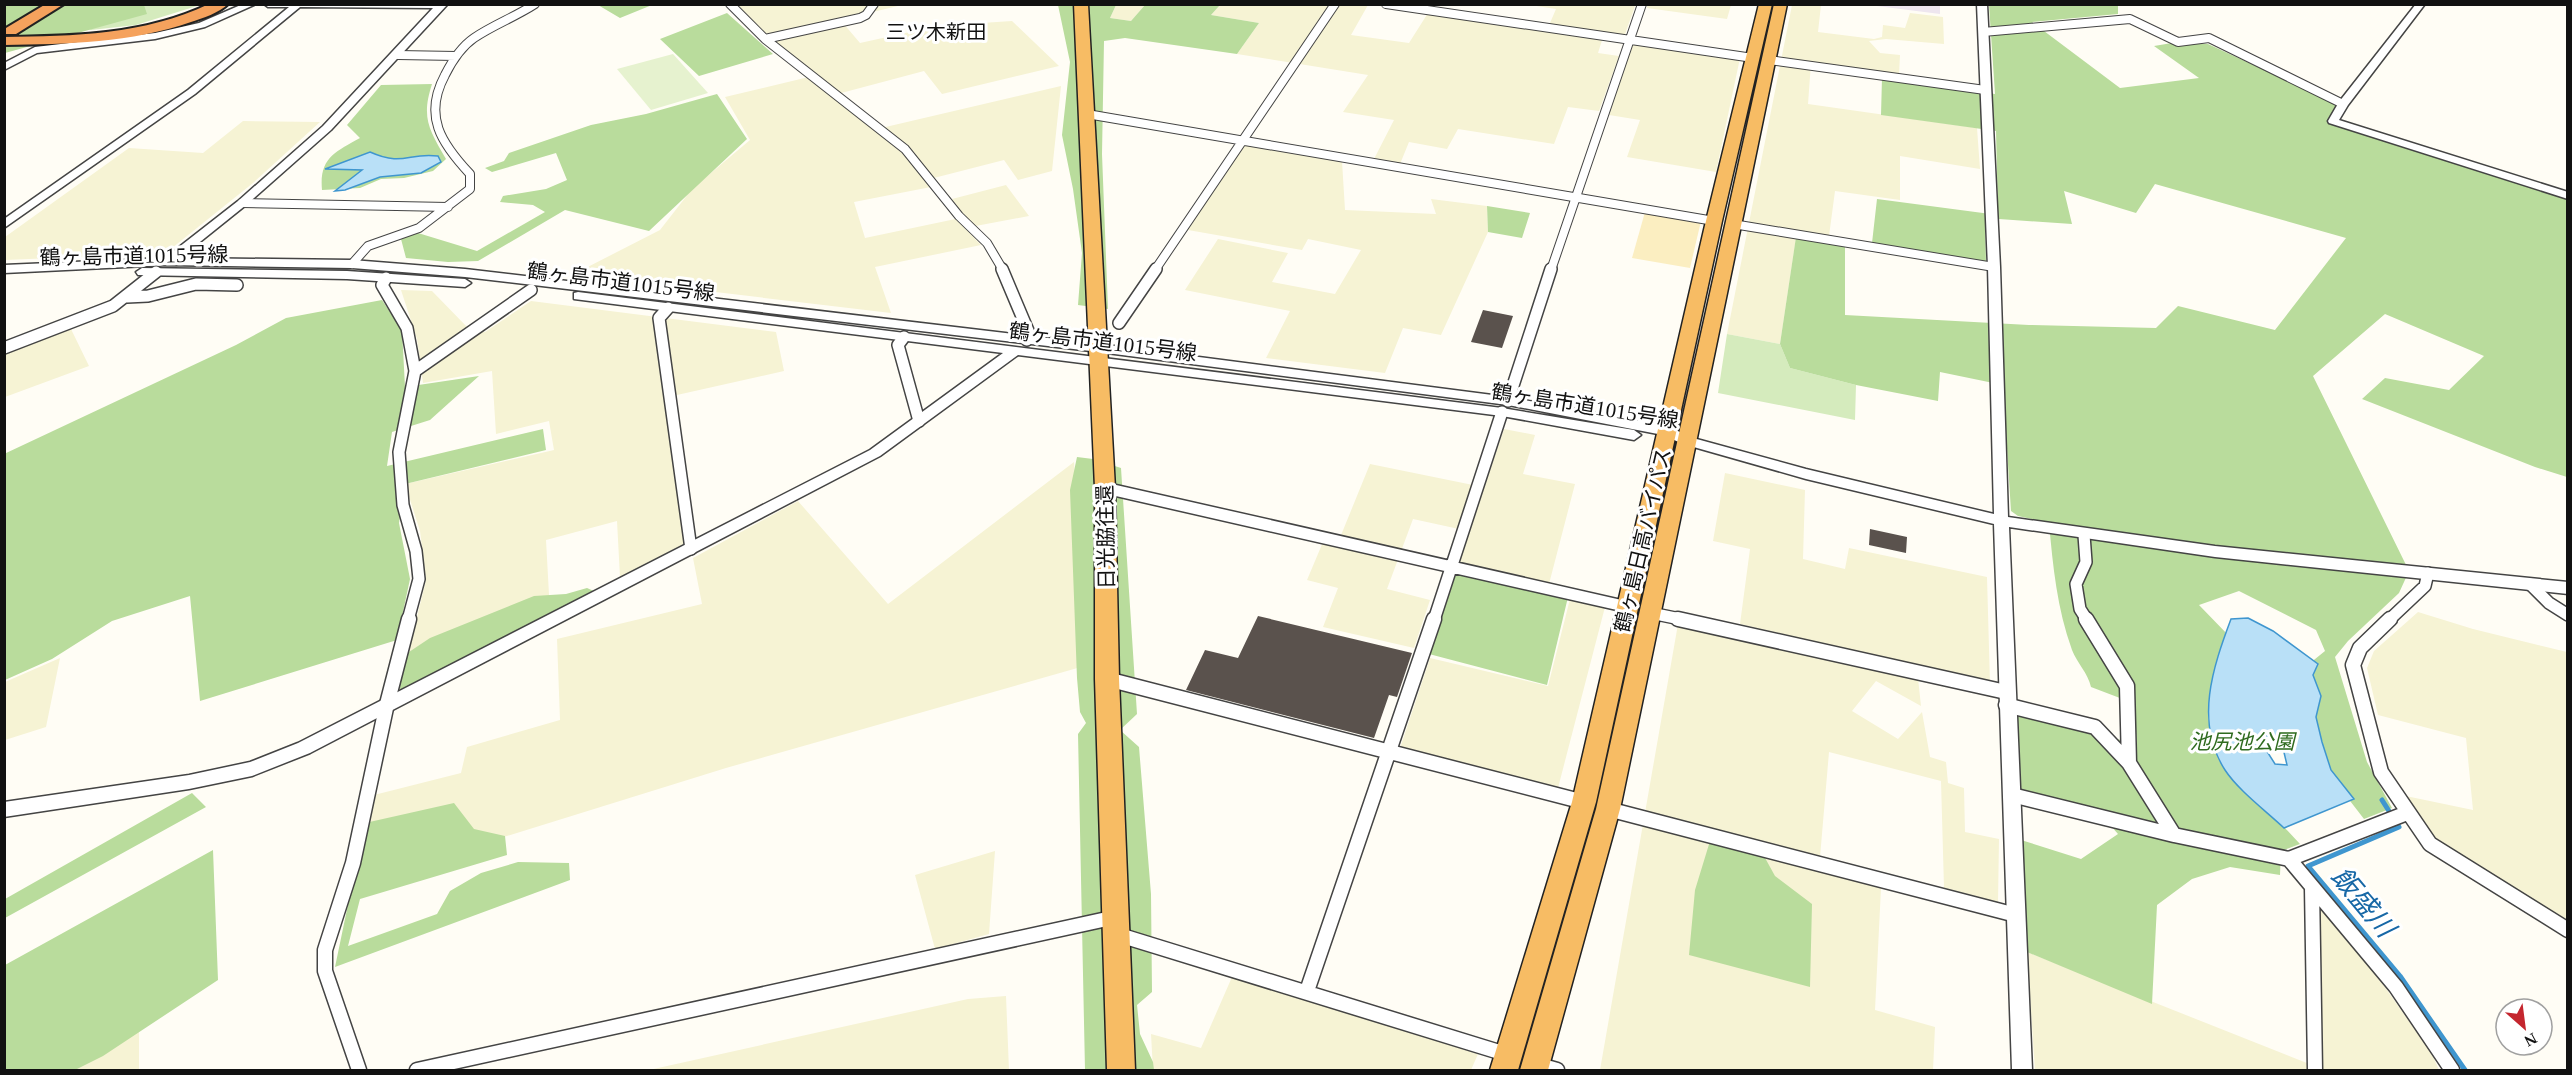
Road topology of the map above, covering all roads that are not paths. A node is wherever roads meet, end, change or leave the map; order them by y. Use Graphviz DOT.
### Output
graph roads {
  1 [pos="31,4"];
  2 [pos="46,4"];
  3 [pos="57,4"];
  4 [pos="211,4"];
  5 [pos="221,4"];
  6 [pos="252,4"];
  7 [pos="268,4"];
  8 [pos="535,4"];
  9 [pos="730,4"];
  10 [pos="874,4"];
  11 [pos="1081,4"];
  12 [pos="1335,4"];
  13 [pos="1386,4"];
  14 [pos="1642,4"];
  15 [pos="1766,4"];
  16 [pos="1781,4"];
  17 [pos="1982,4"];
  18 [pos="2421,4"];
  19 [pos="297,5"];
  20 [pos="442,5"];
  21 [pos="1983,32"];
  22 [pos="6,34"];
  23 [pos="765,39"];
  24 [pos="1630,40"];
  25 [pos="398,55"];
  26 [pos="456,56"];
  27 [pos="1761,59"];
  28 [pos="4,67"];
  29 [pos="1985,90"];
  30 [pos="2343,104"];
  31 [pos="1087,114"];
  32 [pos="1242,140"];
  33 [pos="1575,196"];
  34 [pos="2568,196"];
  35 [pos="242,202"];
  36 [pos="448,207"];
  37 [pos="1714,220"];
  38 [pos="1732,224"];
  39 [pos="4,225"];
  40 [pos="168,261"];
  41 [pos="352,264"];
  42 [pos="1994,267"];
  43 [pos="4,269"];
  44 [pos="156,272"];
  45 [pos="386,278"];
  46 [pos="4,279"];
  47 [pos="237,285"];
  48 [pos="531,290"];
  49 [pos="127,297"];
  50 [pos="668,308"];
  51 [pos="1119,323"];
  52 [pos="904,337"];
  53 [pos="1021,346"];
  54 [pos="4,348"];
  55 [pos="1099,354"];
  56 [pos="415,371"];
  57 [pos="1505,407"];
  58 [pos="919,421"];
  59 [pos="1673,438"];
  60 [pos="1105,488"];
  61 [pos="2002,521"];
  62 [pos="2084,535"];
  63 [pos="691,549"];
  64 [pos="1451,566"];
  65 [pos="2428,573"];
  66 [pos="2530,584"];
  67 [pos="2568,588"];
  68 [pos="1639,610"];
  69 [pos="2568,615"];
  70 [pos="1107,679"];
  71 [pos="2006,699"];
  72 [pos="386,708"];
  73 [pos="1391,751"];
  74 [pos="2129,763"];
  75 [pos="2012,795"];
  76 [pos="1584,802"];
  77 [pos="1608,809"];
  78 [pos="4,810"];
  79 [pos="2407,813"];
  80 [pos="2174,835"];
  81 [pos="2289,859"];
  82 [pos="2312,888"];
  83 [pos="2016,915"];
  84 [pos="1116,926"];
  85 [pos="2568,930"];
  86 [pos="1307,991"];
  87 [pos="1507,1063"];
  88 [pos="1542,1068"];
  89 [pos="358,1071"];
  90 [pos="417,1071"];
  91 [pos="1121,1071"];
  92 [pos="2022,1071"];
  93 [pos="2315,1071"];
  94 [pos="2452,1071"];
  1 -- 22 [label="highway"];
  2 -- 22 [label="highway"];
  3 -- 22 [label="highway"];
  4 -- 22 [label="highway"];
  5 -- 22 [label="highway"];
  6 -- 28 [label="street"];
  7 -- 19 [label="street"];
  8 -- 26 [label="street"];
  9 -- 23 [label="street"];
  10 -- 23 [label="street"];
  11 -- 31 [label="highway, 日光脇往還"];
  12 -- 32 [label="street"];
  13 -- 24 [label="street"];
  14 -- 24 [label="street"];
  15 -- 27 [label="highway, 鶴ヶ島日高バイパス"];
  16 -- 27 [label="highway, 鶴ヶ島日高バイパス"];
  17 -- 21 [label="street"];
  18 -- 30 [label="street"];
  19 -- 20 [label="street"];
  19 -- 39 [label="street"];
  20 -- 25 [label="street"];
  21 -- 29 [label="street"];
  21 -- 30 [label="street"];
  23 -- 53 [label="street"];
  24 -- 27 [label="street"];
  24 -- 33 [label="street"];
  25 -- 26 [label="street"];
  25 -- 35 [label="street"];
  26 -- 36 [label="street"];
  27 -- 29 [label="street"];
  27 -- 37 [label="highway, 鶴ヶ島日高バイパス"];
  27 -- 38 [label="highway, 鶴ヶ島日高バイパス"];
  29 -- 42 [label="street"];
  30 -- 34 [label="street"];
  31 -- 32 [label="street"];
  31 -- 55 [label="highway, 日光脇往還"];
  32 -- 33 [label="street"];
  32 -- 51 [label="street"];
  33 -- 37 [label="street"];
  33 -- 57 [label="street"];
  35 -- 36 [label="street"];
  35 -- 40 [label="street"];
  36 -- 41 [label="street"];
  37 -- 59 [label="highway, 鶴ヶ島日高バイパス"];
  38 -- 42 [label="street"];
  38 -- 59 [label="highway, 鶴ヶ島日高バイパス"];
  40 -- 41 [label="street, 鶴ヶ島市道1015号線"];
  40 -- 43 [label="street, 鶴ヶ島市道1015号線"];
  41 -- 53 [label="street, 鶴ヶ島市道1015号線"];
  42 -- 61 [label="street"];
  44 -- 45 [label="street, 鶴ヶ島市道1015号線"];
  44 -- 46 [label="street, 鶴ヶ島市道1015号線"];
  44 -- 49 [label="street"];
  45 -- 48 [label="street, 鶴ヶ島市道1015号線"];
  45 -- 56 [label="street"];
  47 -- 49 [label="street"];
  48 -- 50 [label="street, 鶴ヶ島市道1015号線"];
  48 -- 56 [label="street"];
  49 -- 54 [label="street"];
  50 -- 52 [label="street, 鶴ヶ島市道1015号線"];
  50 -- 63 [label="street"];
  52 -- 53 [label="street, 鶴ヶ島市道1015号線"];
  52 -- 58 [label="street"];
  53 -- 55 [label="street, 鶴ヶ島市道1015号線"];
  53 -- 58 [label="street"];
  55 -- 57 [label="street, 鶴ヶ島市道1015号線"];
  55 -- 60 [label="highway, 日光脇往還"];
  56 -- 72 [label="street"];
  57 -- 59 [label="street, 鶴ヶ島市道1015号線"];
  57 -- 64 [label="street"];
  58 -- 63 [label="street"];
  59 -- 61 [label="street, 鶴ヶ島市道1015号線"];
  59 -- 68 [label="highway, 鶴ヶ島日高バイパス"];
  60 -- 64 [label="street"];
  60 -- 70 [label="highway, 日光脇往還"];
  61 -- 62 [label="street, 鶴ヶ島市道1015号線"];
  61 -- 71 [label="street"];
  62 -- 65 [label="street, 鶴ヶ島市道1015号線"];
  62 -- 74 [label="street"];
  63 -- 72 [label="street"];
  64 -- 68 [label="street"];
  64 -- 73 [label="street"];
  65 -- 66 [label="street, 鶴ヶ島市道1015号線"];
  65 -- 79 [label="street"];
  66 -- 67 [label="street, 鶴ヶ島市道1015号線"];
  66 -- 69 [label="street"];
  68 -- 71 [label="street"];
  68 -- 76 [label="highway, 鶴ヶ島日高バイパス"];
  68 -- 77 [label="highway, 鶴ヶ島日高バイパス"];
  70 -- 73 [label="street"];
  70 -- 84 [label="highway, 日光脇往還"];
  71 -- 74 [label="street"];
  71 -- 75 [label="street"];
  72 -- 78 [label="street"];
  72 -- 89 [label="street"];
  73 -- 76 [label="street"];
  73 -- 86 [label="street"];
  74 -- 80 [label="street"];
  75 -- 80 [label="street"];
  75 -- 83 [label="street"];
  76 -- 87 [label="highway, 鶴ヶ島日高バイパス"];
  77 -- 83 [label="street"];
  77 -- 88 [label="highway, 鶴ヶ島日高バイパス"];
  79 -- 81 [label="street"];
  79 -- 85 [label="street"];
  80 -- 81 [label="street"];
  81 -- 82 [label="street"];
  82 -- 93 [label="street"];
  82 -- 94 [label="street"];
  83 -- 92 [label="street"];
  84 -- 86 [label="street"];
  84 -- 90 [label="street"];
  84 -- 91 [label="highway, 日光脇往還"];
  86 -- 87 [label="street"];
}
